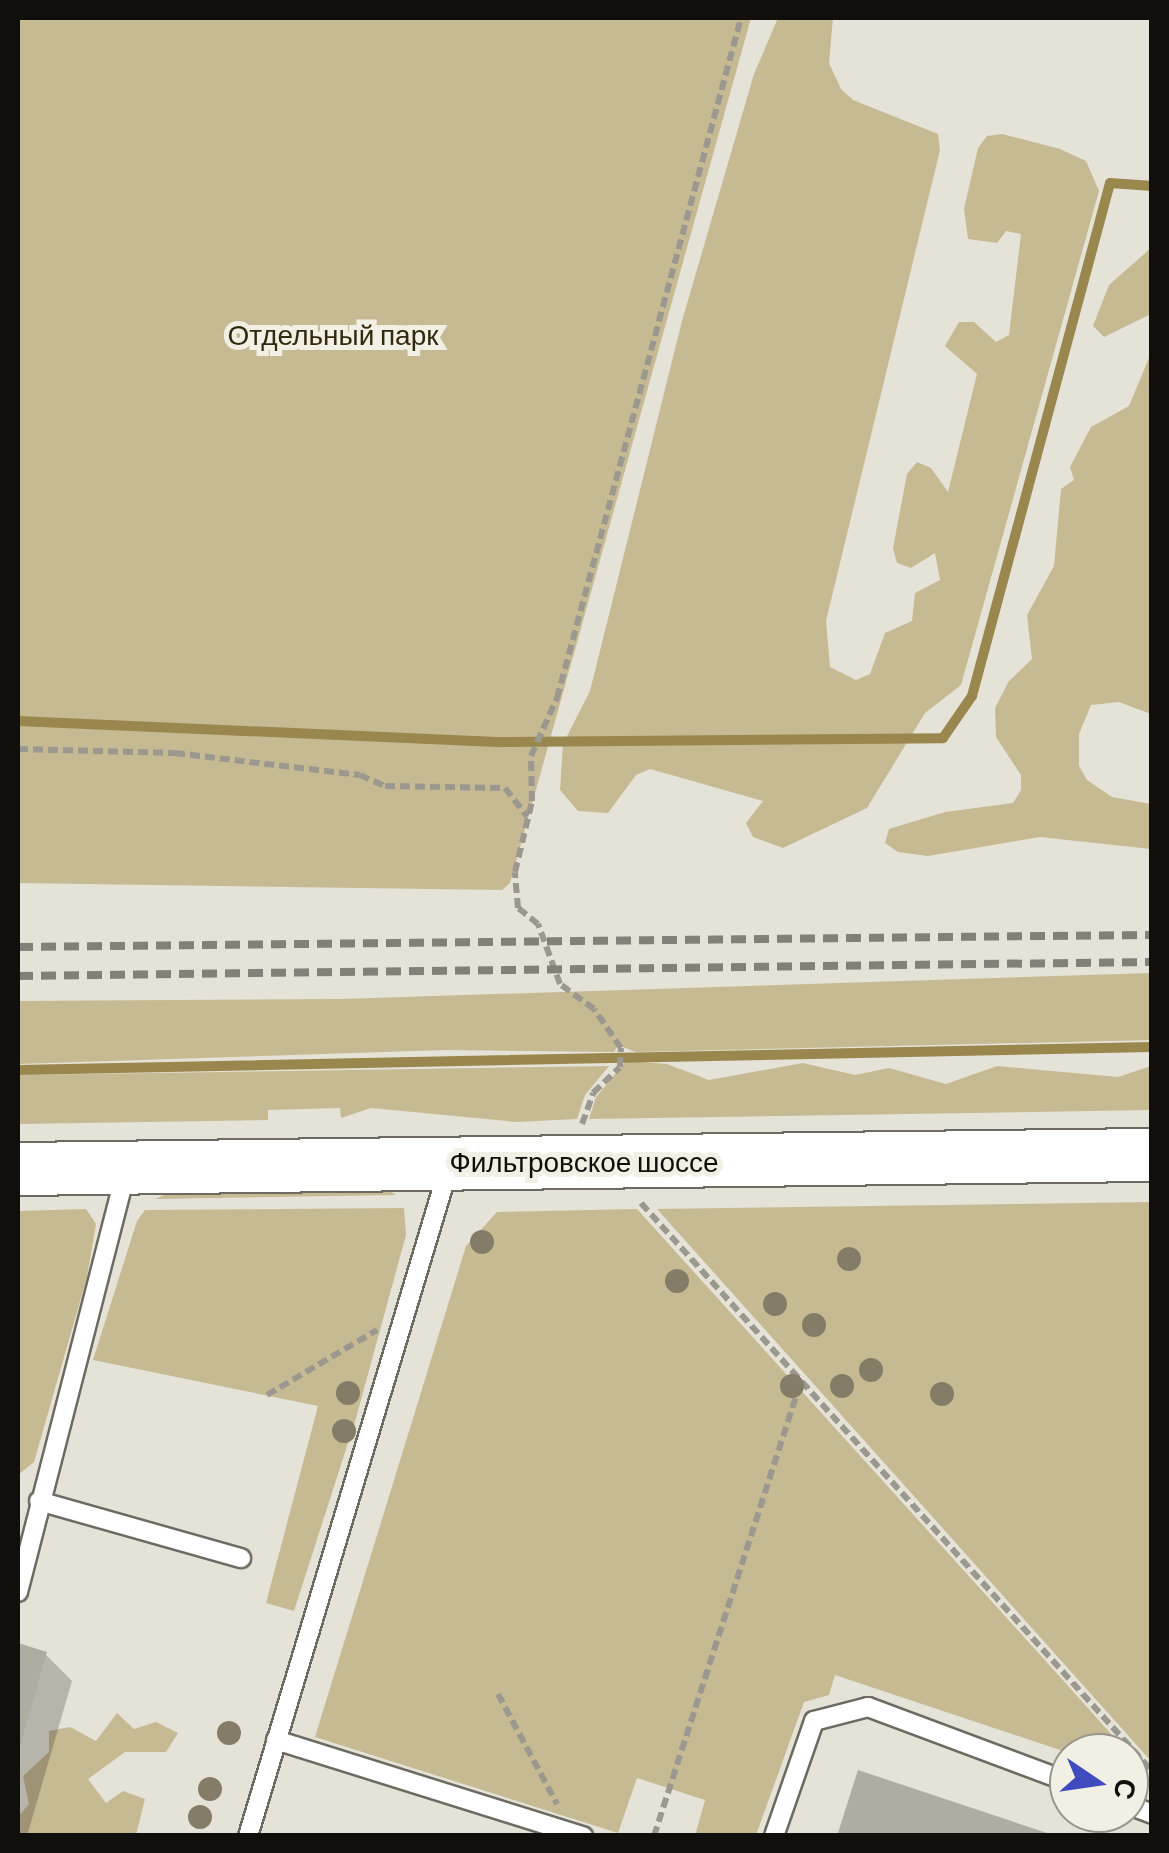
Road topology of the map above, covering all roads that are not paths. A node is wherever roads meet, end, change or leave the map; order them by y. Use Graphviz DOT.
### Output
graph roads {
  1 [pos="1152,1155"];
  2 [pos="450,1162"];
  3 [pos="126,1167"];
  4 [pos="18,1169"];
  5 [pos="39,1501"];
  6 [pos="241,1558"];
  7 [pos="18,1592"];
  8 [pos="276,1740"];
  9 [pos="1049,1775"];
  10 [pos="577,1834"];
  11 [pos="248,1836"];
  12 [pos="774,1836"];
  1 -- 2 [label="main road, Фильтровское шоссе"];
  2 -- 3 [label="main road, Фильтровское шоссе"];
  2 -- 8 [label="lane"];
  3 -- 4 [label="main road, Фильтровское шоссе"];
  3 -- 5 [label="lane"];
  5 -- 6 [label="lane"];
  5 -- 7 [label="lane"];
  8 -- 10 [label="lane"];
  8 -- 11 [label="lane"];
  9 -- 12 [label="lane"];
}
